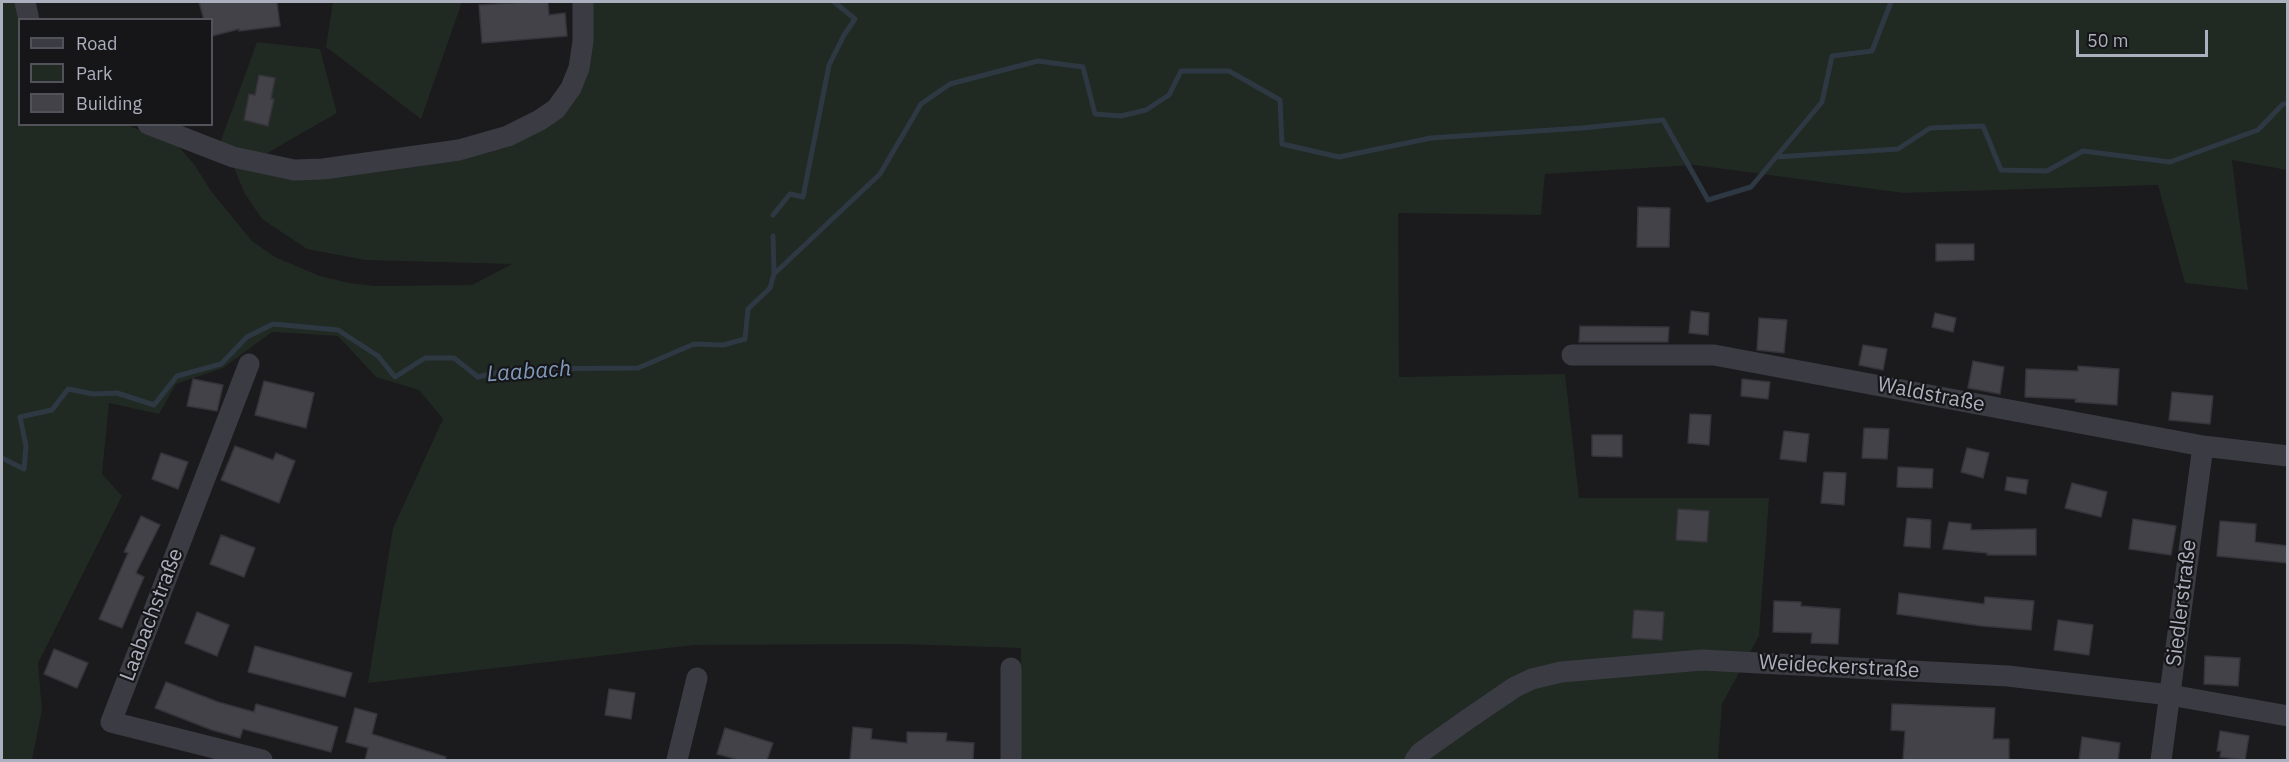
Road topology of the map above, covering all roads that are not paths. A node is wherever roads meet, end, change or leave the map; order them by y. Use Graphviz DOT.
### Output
graph roads {
  1 [pos="25,2"];
  2 [pos="583,2"];
  3 [pos="29,18"];
  4 [pos="153,126"];
  5 [pos="1572,355"];
  6 [pos="249,364"];
  7 [pos="2203,446"];
  8 [pos="2288,456"];
  9 [pos="1011,668"];
  10 [pos="697,678"];
  11 [pos="2170,695"];
  12 [pos="2288,716"];
  13 [pos="262,760"];
  14 [pos="677,760"];
  15 [pos="1011,760"];
  16 [pos="1415,760"];
  17 [pos="2161,760"];
  1 -- 3 [label="street"];
  2 -- 4 [label="street"];
  5 -- 7 [label="street, Waldstraße"];
  6 -- 13 [label="street, Laabachstraße"];
  7 -- 8 [label="street, Waldstraße"];
  7 -- 11 [label="street, Siedlerstraße"];
  9 -- 15 [label="street"];
  10 -- 14 [label="street"];
  11 -- 12 [label="street, Weideckerstraße"];
  11 -- 16 [label="street, Weideckerstraße"];
  11 -- 17 [label="street, Siedlerstraße"];
}
